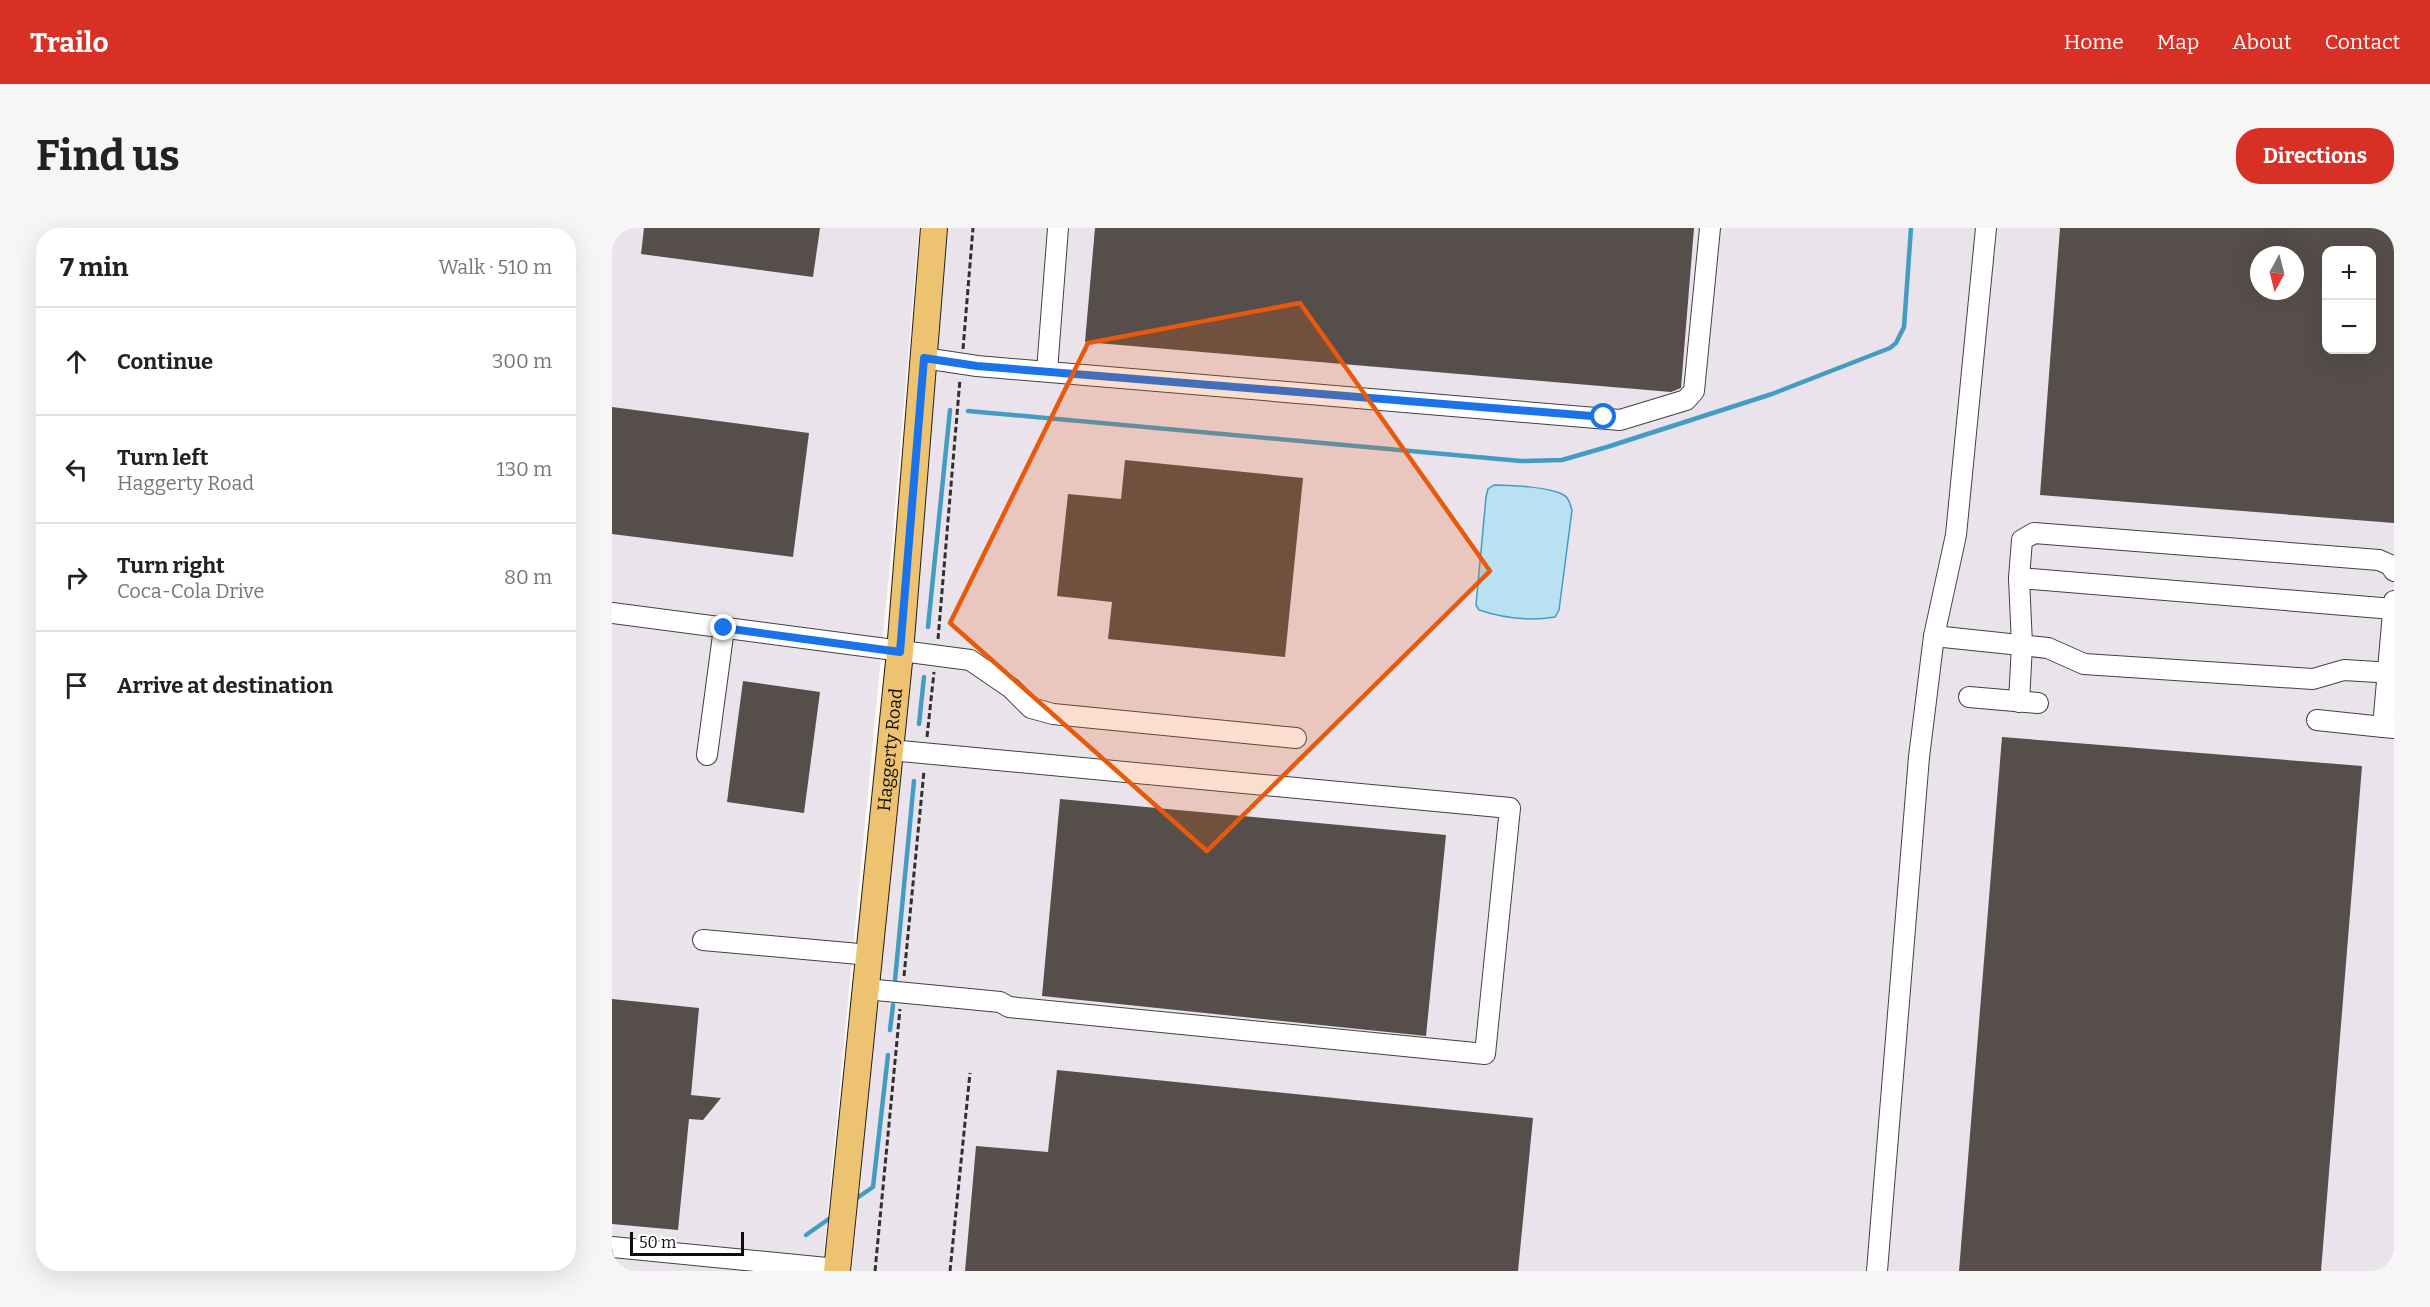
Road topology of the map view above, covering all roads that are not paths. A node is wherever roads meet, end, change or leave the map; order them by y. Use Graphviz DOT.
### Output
graph roads {
  1 [pos="934,228"];
  2 [pos="1058,228"];
  3 [pos="1710,228"];
  4 [pos="1986,228"];
  5 [pos="924,358"];
  6 [pos="1047,371"];
  7 [pos="2394,571"];
  8 [pos="2019,578"];
  9 [pos="2394,605"];
  10 [pos="612,613"];
  11 [pos="724,628"];
  12 [pos="1934,636"];
  13 [pos="2022,645"];
  14 [pos="900,652"];
  15 [pos="2390,672"];
  16 [pos="1969,697"];
  17 [pos="2318,720"];
  18 [pos="2388,728"];
  19 [pos="1296,738"];
  20 [pos="890,750"];
  21 [pos="707,755"];
  22 [pos="703,940"];
  23 [pos="870,956"];
  24 [pos="867,989"];
  25 [pos="612,1247"];
  26 [pos="837,1270"];
  27 [pos="1877,1271"];
  1 -- 5 [label="main road, Haggerty Road"];
  2 -- 6 [label="street"];
  3 -- 6 [label="street"];
  4 -- 12 [label="street"];
  5 -- 6 [label="street"];
  5 -- 14 [label="main road, Haggerty Road"];
  7 -- 8 [label="street"];
  8 -- 9 [label="street"];
  8 -- 13 [label="street"];
  9 -- 15 [label="street"];
  10 -- 11 [label="street"];
  11 -- 14 [label="street"];
  11 -- 21 [label="street"];
  12 -- 13 [label="street"];
  12 -- 27 [label="street"];
  13 -- 15 [label="street"];
  13 -- 16 [label="street"];
  14 -- 19 [label="street"];
  14 -- 20 [label="main road, Haggerty Road"];
  15 -- 18 [label="street"];
  17 -- 18 [label="street"];
  20 -- 23 [label="main road, Haggerty Road"];
  20 -- 24 [label="street"];
  22 -- 23 [label="street"];
  23 -- 24 [label="main road, Haggerty Road"];
  24 -- 26 [label="main road, Haggerty Road"];
  25 -- 26 [label="street"];
}
